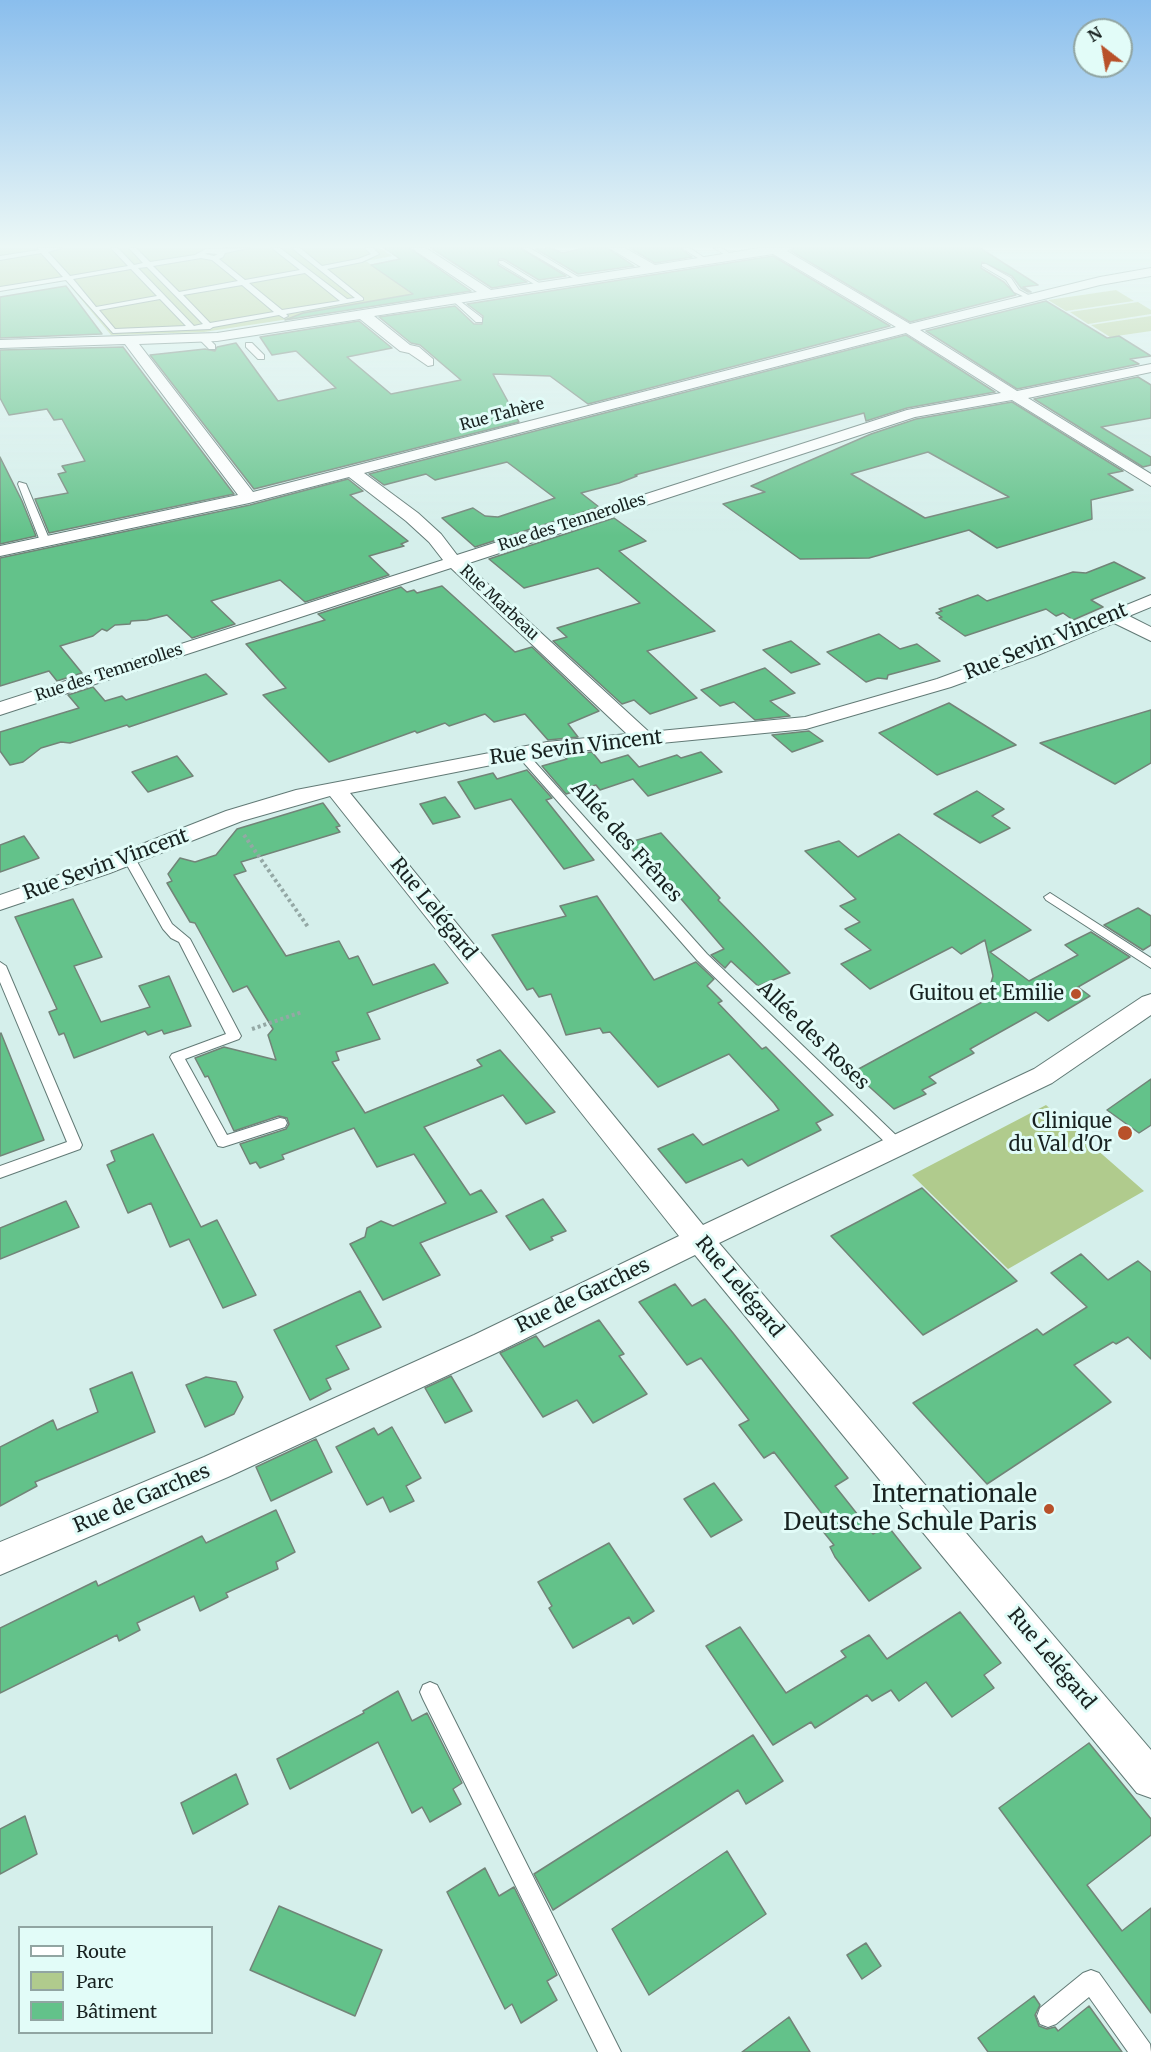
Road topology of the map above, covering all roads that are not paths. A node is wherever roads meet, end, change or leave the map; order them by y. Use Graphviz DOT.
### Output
graph roads {
  1 [pos="132,344"];
  2 [pos="248,344"];
  3 [pos="400,344"];
  4 [pos="852,344"];
  5 [pos="932,344"];
  6 [pos="261,357"];
  7 [pos="428,362"];
  8 [pos="1151,368"];
  9 [pos="1011,395"];
  10 [pos="352,472"];
  11 [pos="1151,482"];
  12 [pos="22,484"];
  13 [pos="249,498"];
  14 [pos="45,541"];
  15 [pos="0,551"];
  16 [pos="453,561"];
  17 [pos="1151,600"];
  18 [pos="1113,615"];
  19 [pos="1151,635"];
  20 [pos="0,709"];
  21 [pos="643,738"];
  22 [pos="521,753"];
  23 [pos="335,788"];
  24 [pos="129,858"];
  25 [pos="1050,897"];
  26 [pos="0,903"];
  27 [pos="702,957"];
  28 [pos="1151,964"];
  29 [pos="0,966"];
  30 [pos="1151,1003"];
  31 [pos="280,1123"];
  32 [pos="896,1144"];
  33 [pos="0,1172"];
  34 [pos="699,1239"];
  35 [pos="0,1559"];
  36 [pos="430,1692"];
  37 [pos="1151,1779"];
  38 [pos="1048,2016"];
  39 [pos="610,2052"];
  40 [pos="1142,2052"];
  1 -- 13 [label="street"];
  2 -- 6 [label="lane"];
  3 -- 7 [label="street"];
  4 -- 10 [label="street, Rue Tahère"];
  5 -- 9 [label="street"];
  8 -- 9 [label="street, Rue des Tennerolles"];
  9 -- 11 [label="street"];
  9 -- 16 [label="street, Rue des Tennerolles"];
  10 -- 13 [label="street, Rue Tahère"];
  10 -- 16 [label="street, Rue Marbeau"];
  12 -- 14 [label="lane"];
  13 -- 14 [label="street, Rue Tahère"];
  14 -- 15 [label="street, Rue Tahère"];
  16 -- 20 [label="street, Rue des Tennerolles"];
  16 -- 21 [label="street, Rue Marbeau"];
  17 -- 18 [label="street, Rue Sevin Vincent"];
  18 -- 19 [label="street"];
  18 -- 21 [label="street, Rue Sevin Vincent"];
  21 -- 22 [label="street, Rue Sevin Vincent"];
  22 -- 23 [label="street, Rue Sevin Vincent"];
  22 -- 27 [label="lane, Allée des Frênes"];
  23 -- 24 [label="street, Rue Sevin Vincent"];
  23 -- 34 [label="street, Rue Lelégard"];
  24 -- 26 [label="street, Rue Sevin Vincent"];
  24 -- 31 [label="lane"];
  25 -- 28 [label="lane"];
  27 -- 32 [label="lane, Allée des Roses"];
  29 -- 33 [label="lane"];
  30 -- 32 [label="street, Rue de Garches"];
  32 -- 34 [label="street, Rue de Garches"];
  34 -- 35 [label="street, Rue de Garches"];
  34 -- 37 [label="street, Rue Lelégard"];
  36 -- 39 [label="lane"];
  38 -- 40 [label="lane"];
}
